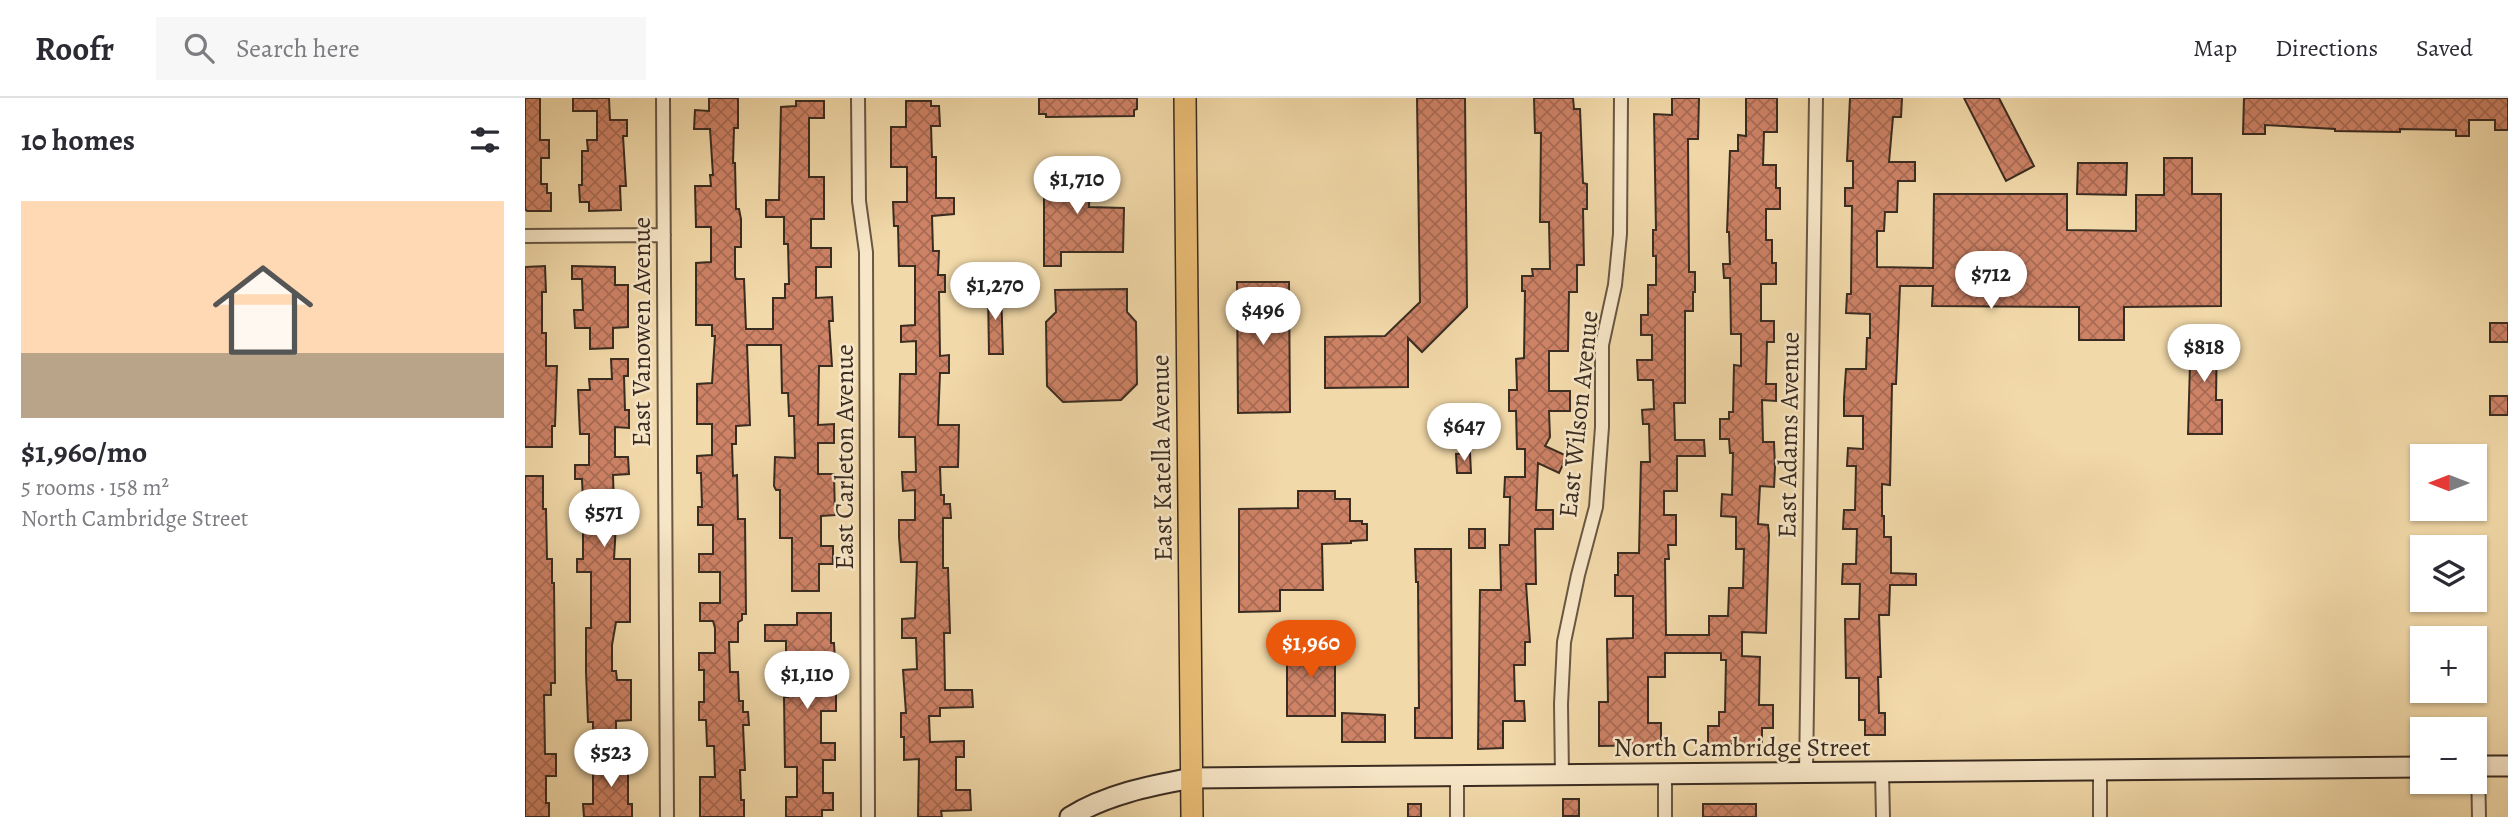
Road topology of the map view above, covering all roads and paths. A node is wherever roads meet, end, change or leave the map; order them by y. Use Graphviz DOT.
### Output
graph roads {
  1 [pos="663,98"];
  2 [pos="858,98"];
  3 [pos="1185,98"];
  4 [pos="1621,98"];
  5 [pos="1816,98"];
  6 [pos="664,235"];
  7 [pos="525,236"];
  8 [pos="2487,766"];
  9 [pos="2508,766"];
  10 [pos="2410,767"];
  11 [pos="2100,770"];
  12 [pos="1806,772"];
  13 [pos="1882,772"];
  14 [pos="1665,774"];
  15 [pos="1457,775"];
  16 [pos="1562,775"];
  17 [pos="1192,778"];
  18 [pos="2478,794"];
  19 [pos="667,817"];
  20 [pos="868,817"];
  21 [pos="1070,817"];
  22 [pos="1192,817"];
  23 [pos="1457,817"];
  24 [pos="1665,817"];
  25 [pos="1883,817"];
  26 [pos="2100,817"];
  27 [pos="2479,817"];
  1 -- 6 [label="street, East Vanowen Avenue"];
  2 -- 20 [label="street, East Carleton Avenue"];
  3 -- 17 [label="main road, East Katella Avenue"];
  4 -- 16 [label="street, East Wilson Avenue"];
  5 -- 12 [label="street, East Adams Avenue"];
  6 -- 7 [label="street"];
  6 -- 19 [label="street, East Vanowen Avenue"];
  8 -- 9 [label="street"];
  10 -- 11 [label="street, North Cambridge Street"];
  11 -- 13 [label="street, North Cambridge Street"];
  11 -- 26 [label="street"];
  12 -- 13 [label="street, North Cambridge Street"];
  12 -- 14 [label="street, North Cambridge Street"];
  13 -- 25 [label="street"];
  14 -- 16 [label="street, North Cambridge Street"];
  14 -- 24 [label="street"];
  15 -- 16 [label="street, North Cambridge Street"];
  15 -- 17 [label="street, North Cambridge Street"];
  15 -- 23 [label="street"];
  17 -- 21 [label="street, North Cambridge Street"];
  17 -- 22 [label="main road, East Katella Avenue"];
  18 -- 27 [label="street"];
}
